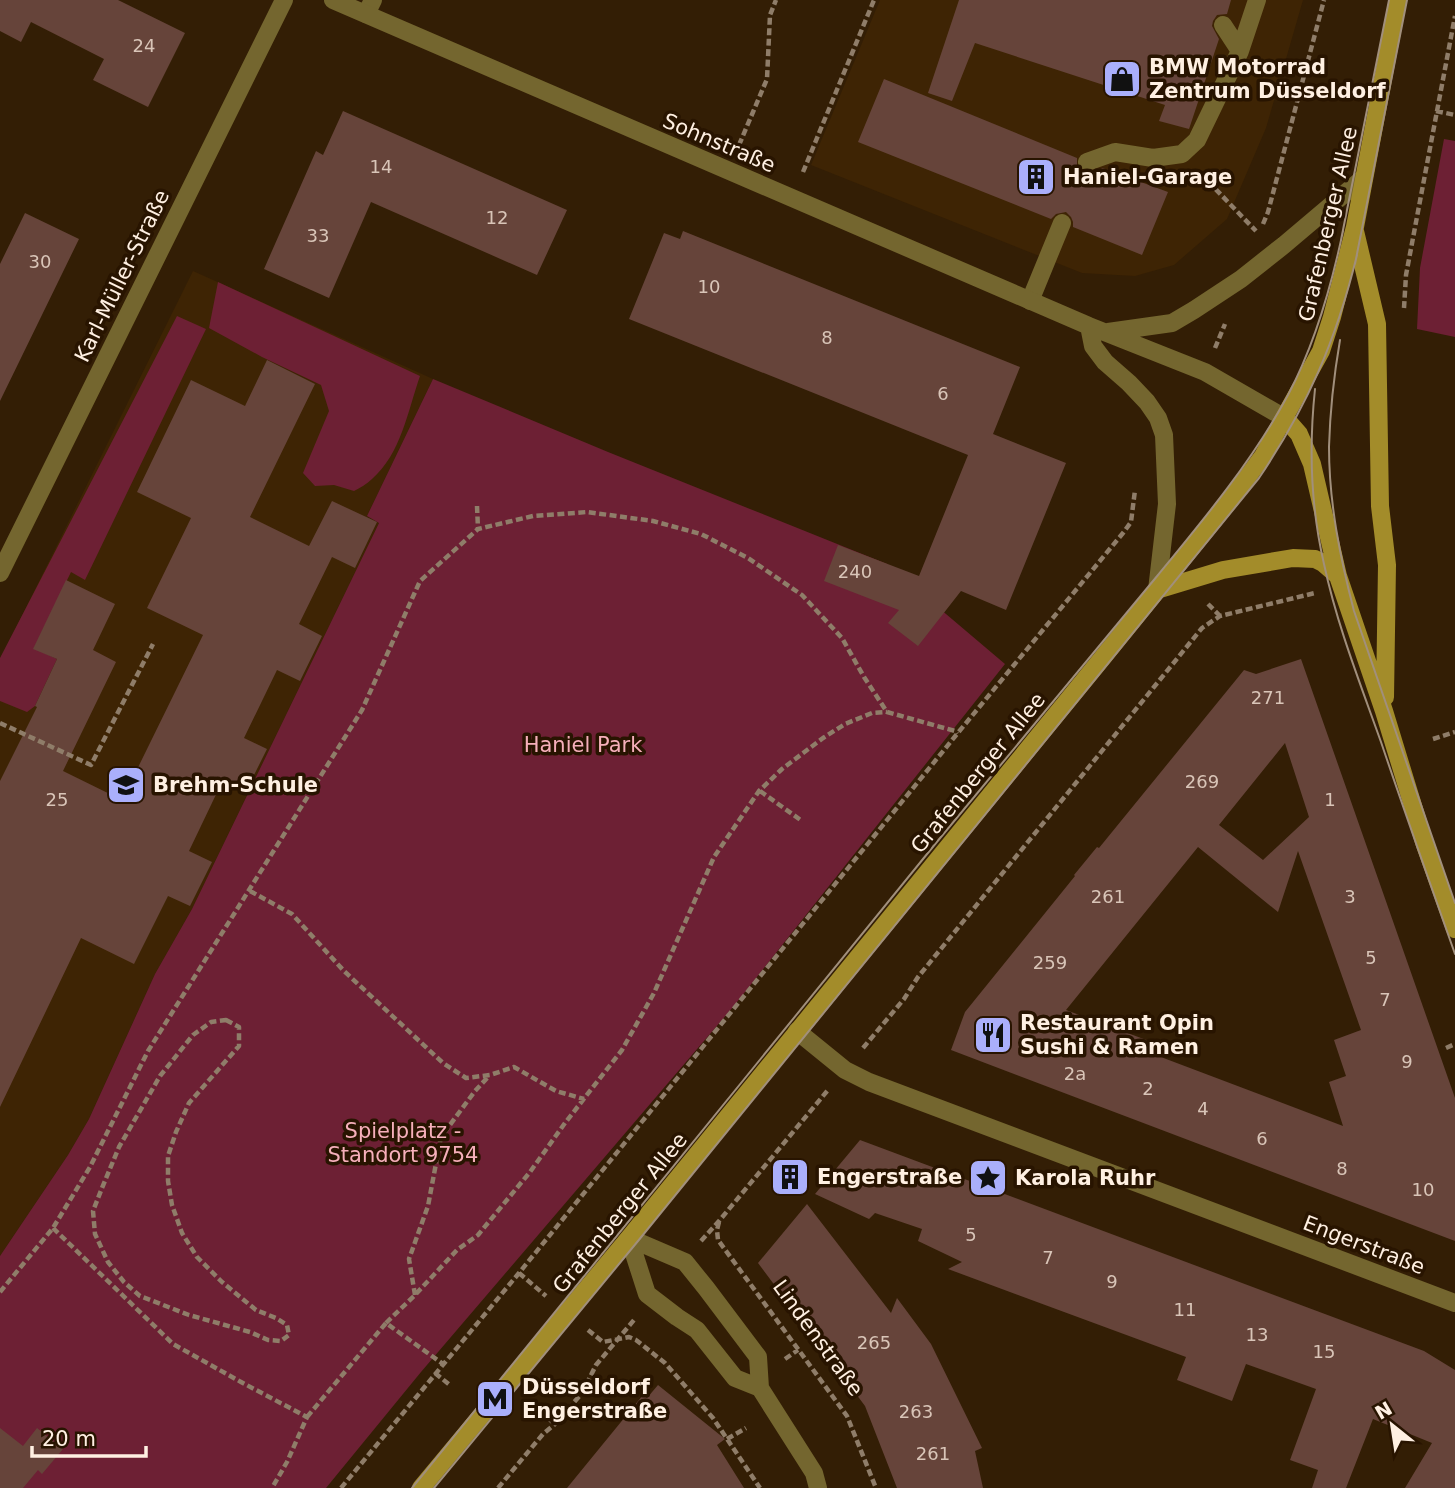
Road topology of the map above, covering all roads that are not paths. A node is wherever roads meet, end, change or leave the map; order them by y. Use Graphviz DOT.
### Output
graph roads {
  1 [pos="285,0"];
  2 [pos="333,0"];
  3 [pos="1257,0"];
  4 [pos="1398,0"];
  5 [pos="369,7"];
  6 [pos="1223,25"];
  7 [pos="1240,51"];
  8 [pos="1087,162"];
  9 [pos="1362,179"];
  10 [pos="1062,223"];
  11 [pos="1354,227"];
  12 [pos="1030,301"];
  13 [pos="1097,329"];
  14 [pos="1285,418"];
  15 [pos="0,573"];
  16 [pos="1338,576"];
  17 [pos="1157,590"];
  18 [pos="1384,711"];
  19 [pos="1455,929"];
  20 [pos="797,1031"];
  21 [pos="629,1238"];
  22 [pos="1455,1303"];
  23 [pos="760,1388"];
  24 [pos="421,1488"];
  25 [pos="818,1488"];
  1 -- 15 [label="street, Karl-Müller-Straße"];
  2 -- 5 [label="street, Sohnstraße"];
  3 -- 7 [label="street"];
  4 -- 9 [label="main road, Grafenberger Allee"];
  5 -- 12 [label="street, Sohnstraße"];
  6 -- 7 [label="street"];
  7 -- 8 [label="street"];
  9 -- 11 [label="main road, Grafenberger Allee"];
  9 -- 13 [label="street"];
  10 -- 12 [label="street"];
  11 -- 14 [label="main road, Grafenberger Allee"];
  11 -- 18 [label="main road"];
  12 -- 13 [label="street, Sohnstraße"];
  13 -- 14 [label="street, Sohnstraße"];
  13 -- 17 [label="street"];
  14 -- 16 [label="main road"];
  14 -- 17 [label="main road, Grafenberger Allee"];
  16 -- 17 [label="main road"];
  16 -- 18 [label="main road"];
  17 -- 20 [label="main road, Grafenberger Allee"];
  18 -- 19 [label="main road"];
  20 -- 21 [label="main road, Grafenberger Allee"];
  20 -- 22 [label="street, Engerstraße"];
  21 -- 23 [label="street"];
  21 -- 23 [label="street"];
  21 -- 24 [label="main road, Grafenberger Allee"];
  23 -- 25 [label="street"];
}
